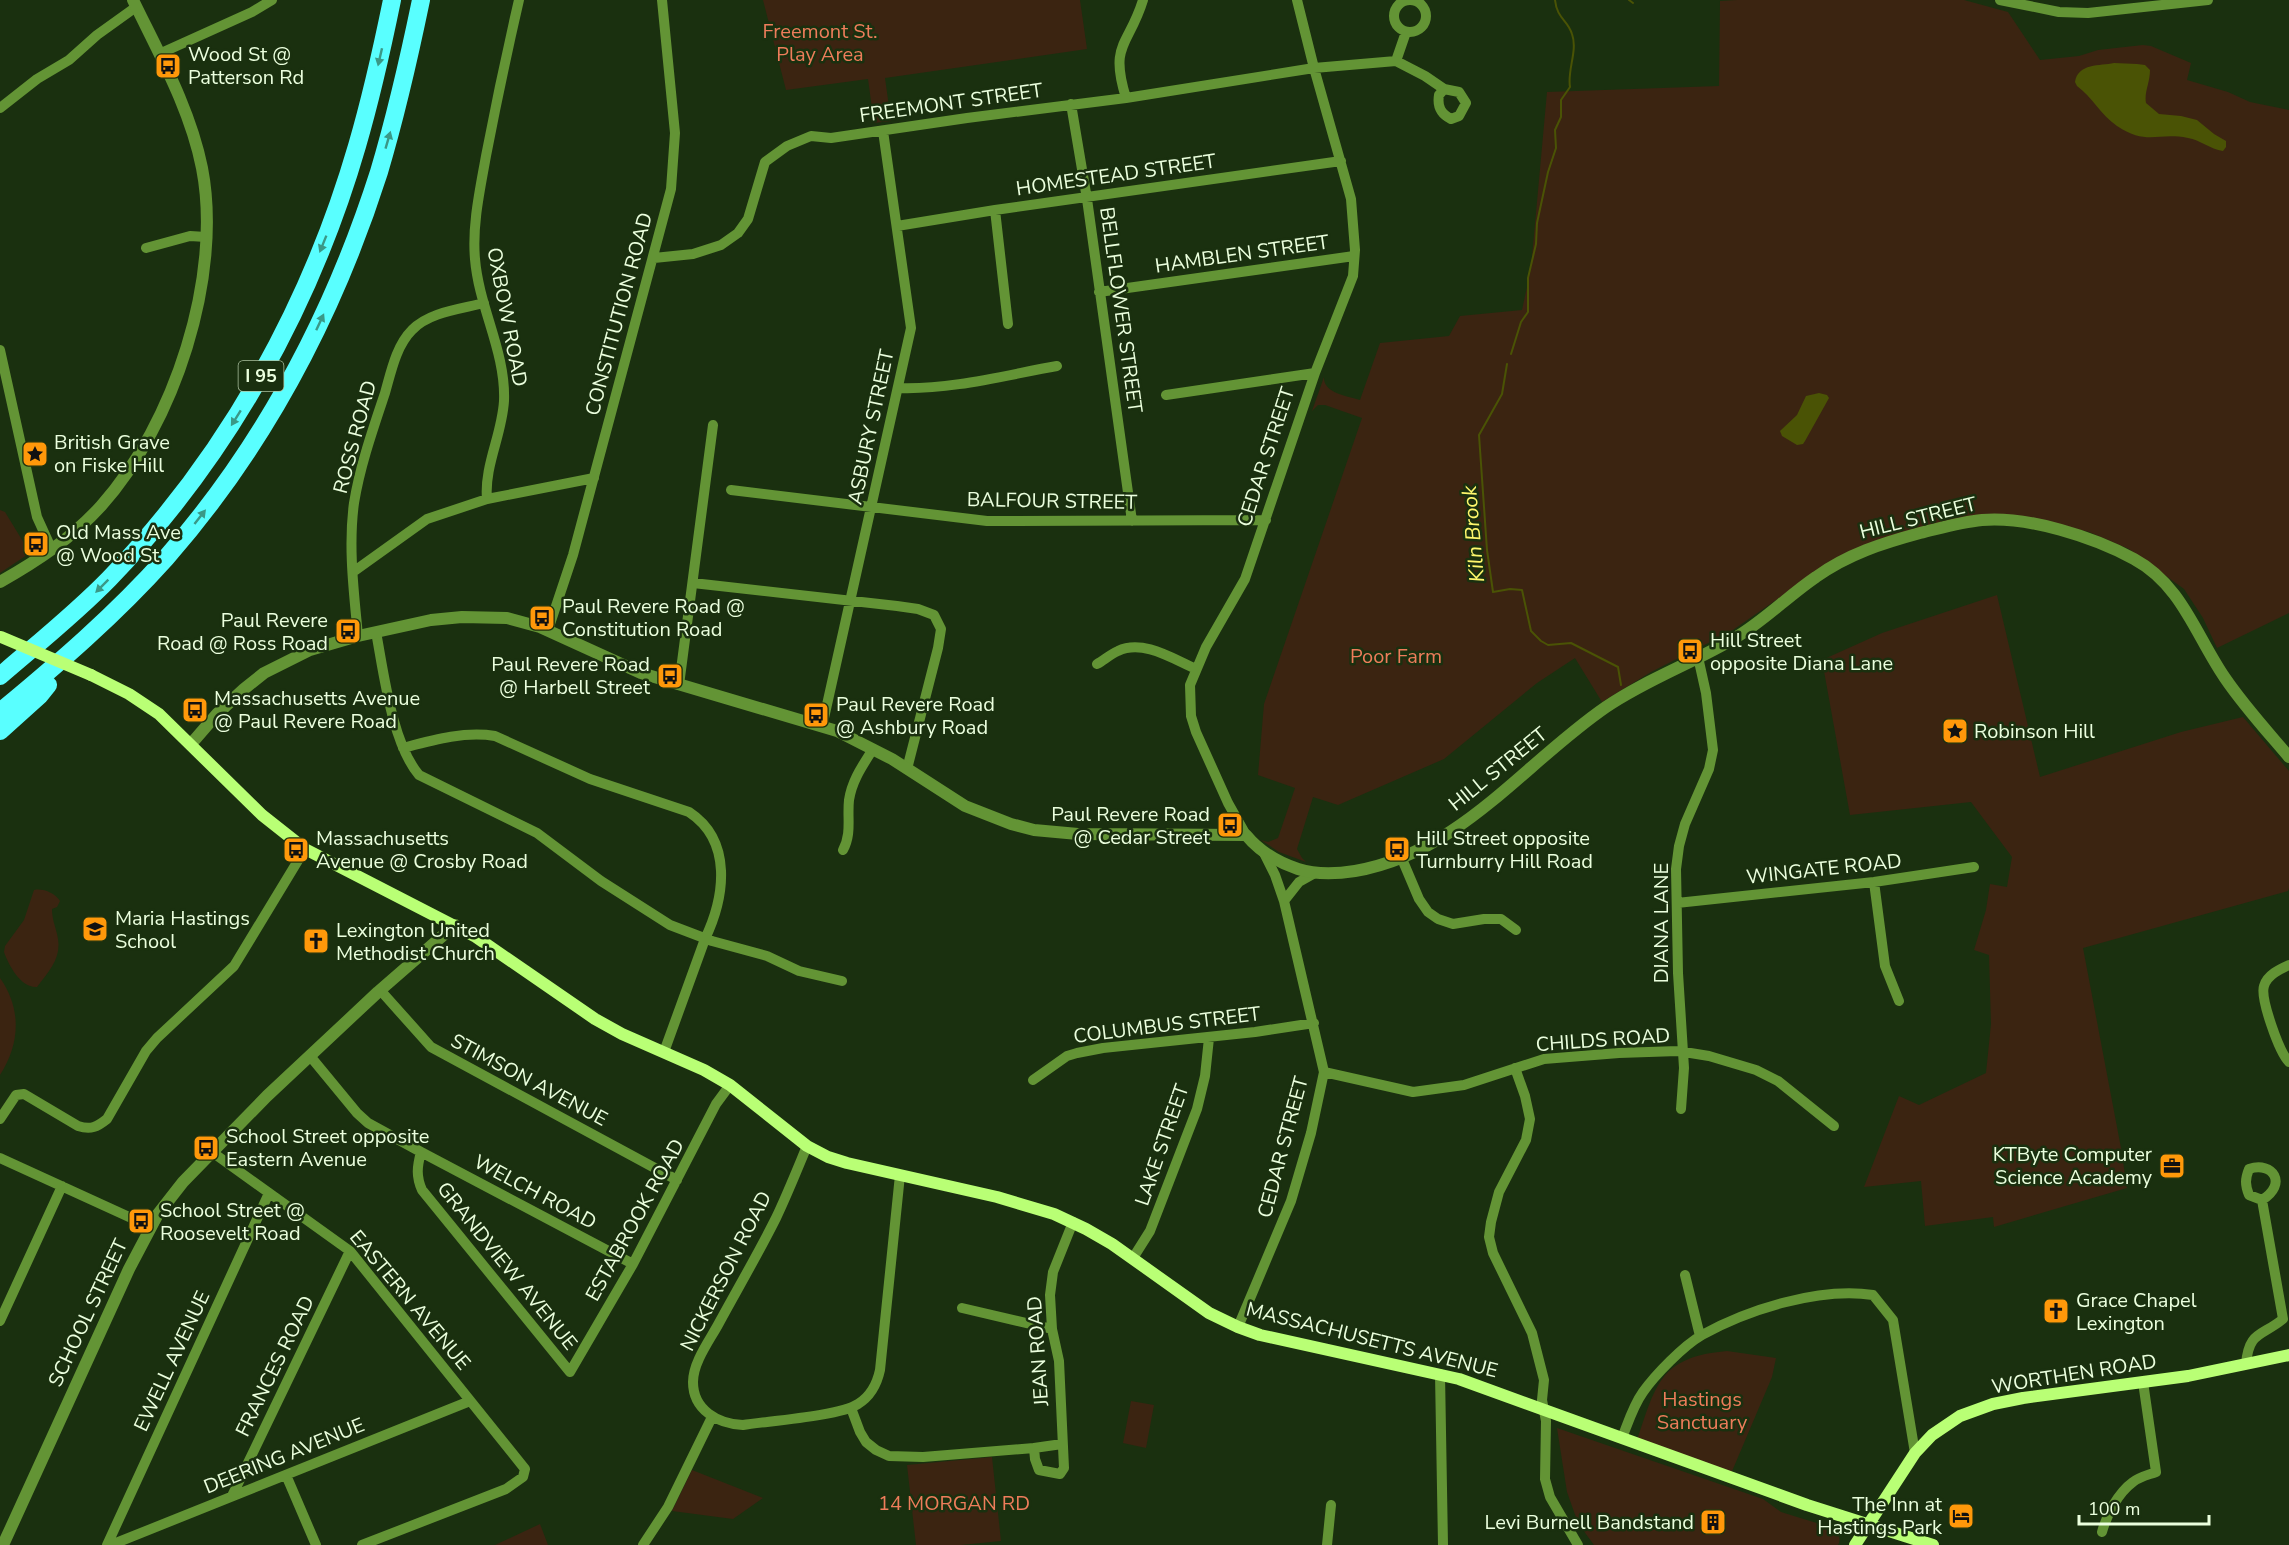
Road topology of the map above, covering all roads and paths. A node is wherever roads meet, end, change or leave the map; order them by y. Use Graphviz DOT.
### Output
graph roads {
  1 [pos="272,0"];
  2 [pos="392,0"];
  3 [pos="421,0"];
  4 [pos="519,0"];
  5 [pos="662,0"];
  6 [pos="1143,0"];
  7 [pos="1297,0"];
  8 [pos="2000,0"];
  9 [pos="2208,0"];
  10 [pos="135,4"];
  11 [pos="1406,32"];
  12 [pos="159,54"];
  13 [pos="1396,61"];
  14 [pos="1314,68"];
  15 [pos="1444,89"];
  16 [pos="1126,98"];
  17 [pos="1071,104"];
  18 [pos="0,108"];
  19 [pos="883,131"];
  20 [pos="1341,162"];
  21 [pos="1087,199"];
  22 [pos="995,210"];
  23 [pos="897,226"];
  24 [pos="206,237"];
  25 [pos="146,248"];
  26 [pos="1354,256"];
  27 [pos="654,258"];
  28 [pos="1100,292"];
  29 [pos="484,303"];
  30 [pos="1008,324"];
  31 [pos="0,350"];
  32 [pos="1057,366"];
  33 [pos="1315,373"];
  34 [pos="898,388"];
  35 [pos="1166,395"];
  36 [pos="712,424"];
  37 [pos="594,478"];
  38 [pos="731,490"];
  39 [pos="487,499"];
  40 [pos="873,506"];
  41 [pos="1266,520"];
  42 [pos="1132,521"];
  43 [pos="52,550"];
  44 [pos="353,572"];
  45 [pos="0,582"];
  46 [pos="693,583"];
  47 [pos="851,601"];
  48 [pos="548,630"];
  49 [pos="376,632"];
  50 [pos="358,636"];
  51 [pos="0,637"];
  52 [pos="77,648"];
  53 [pos="1698,657"];
  54 [pos="1097,664"];
  55 [pos="1196,669"];
  56 [pos="0,675"];
  57 [pos="679,685"];
  58 [pos="0,712"];
  59 [pos="822,727"];
  60 [pos="0,732"];
  61 [pos="191,744"];
  62 [pos="403,748"];
  63 [pos="873,749"];
  64 [pos="2289,757"];
  65 [pos="907,769"];
  66 [pos="1246,835"];
  67 [pos="305,849"];
  68 [pos="843,850"];
  69 [pos="1264,853"];
  70 [pos="1402,859"];
  71 [pos="1974,867"];
  72 [pos="1315,873"];
  73 [pos="1874,882"];
  74 [pos="1284,901"];
  75 [pos="1677,903"];
  76 [pos="455,925"];
  77 [pos="1516,930"];
  78 [pos="705,939"];
  79 [pos="2289,965"];
  80 [pos="842,981"];
  81 [pos="381,991"];
  82 [pos="1899,1001"];
  83 [pos="1314,1023"];
  84 [pos="1209,1038"];
  85 [pos="664,1052"];
  86 [pos="1683,1052"];
  87 [pos="310,1056"];
  88 [pos="2289,1062"];
  89 [pos="1515,1068"];
  90 [pos="1324,1072"];
  91 [pos="1033,1080"];
  92 [pos="730,1085"];
  93 [pos="1681,1109"];
  94 [pos="0,1119"];
  95 [pos="1834,1126"];
  96 [pos="807,1146"];
  97 [pos="213,1152"];
  98 [pos="421,1152"];
  99 [pos="0,1158"];
  100 [pos="900,1175"];
  101 [pos="678,1180"];
  102 [pos="62,1186"];
  103 [pos="269,1193"];
  104 [pos="2262,1200"];
  105 [pos="1073,1222"];
  106 [pos="151,1227"];
  107 [pos="350,1251"];
  108 [pos="1133,1258"];
  109 [pos="633,1264"];
  110 [pos="1685,1275"];
  111 [pos="962,1308"];
  112 [pos="2286,1319"];
  113 [pos="0,1321"];
  114 [pos="1238,1327"];
  115 [pos="1052,1329"];
  116 [pos="1700,1336"];
  117 [pos="2289,1355"];
  118 [pos="2246,1364"];
  119 [pos="570,1372"];
  120 [pos="1440,1374"];
  121 [pos="2143,1382"];
  122 [pos="470,1401"];
  123 [pos="851,1408"];
  124 [pos="1544,1410"];
  125 [pos="712,1417"];
  126 [pos="1622,1438"];
  127 [pos="1062,1444"];
  128 [pos="1034,1448"];
  129 [pos="1915,1453"];
  130 [pos="286,1475"];
  131 [pos="232,1496"];
  132 [pos="1331,1504"];
  133 [pos="1869,1524"];
  134 [pos="2103,1532"];
  135 [pos="3,1545"];
  136 [pos="109,1545"];
  137 [pos="316,1545"];
  138 [pos="362,1545"];
  139 [pos="643,1545"];
  140 [pos="1327,1545"];
  141 [pos="1443,1545"];
  142 [pos="1578,1545"];
  143 [pos="1855,1545"];
  144 [pos="1933,1545"];
  1 -- 12 [label="street"];
  2 -- 56 [label="highway, I 95, one-way"];
  52 -- 3 [label="highway, I 95, one-way"];
  4 -- 29 [label="street, OXBOW ROAD"];
  5 -- 27 [label="street, CONSTITUTION ROAD"];
  6 -- 16 [label="street"];
  7 -- 14 [label="street, CEDAR STREET"];
  8 -- 9 [label="street"];
  10 -- 12 [label="street"];
  10 -- 18 [label="street"];
  11 -- 13 [label="street"];
  12 -- 24 [label="street"];
  13 -- 14 [label="street, FREEMONT STREET"];
  13 -- 15 [label="street"];
  14 -- 16 [label="street, FREEMONT STREET"];
  14 -- 20 [label="street, CEDAR STREET"];
  16 -- 17 [label="street, FREEMONT STREET"];
  17 -- 19 [label="street, FREEMONT STREET"];
  17 -- 21 [label="street, BELLFLOWER STREET"];
  19 -- 23 [label="street, ASBURY STREET"];
  19 -- 27 [label="street, FREEMONT STREET"];
  20 -- 21 [label="street, HOMESTEAD STREET"];
  20 -- 26 [label="street, CEDAR STREET"];
  21 -- 22 [label="street, HOMESTEAD STREET"];
  21 -- 28 [label="street, BELLFLOWER STREET"];
  22 -- 23 [label="street, HOMESTEAD STREET"];
  22 -- 30 [label="street"];
  23 -- 34 [label="street, ASBURY STREET"];
  24 -- 25 [label="street"];
  24 -- 43 [label="street"];
  26 -- 28 [label="street, HAMBLEN STREET"];
  26 -- 33 [label="street, CEDAR STREET"];
  27 -- 37 [label="street, CONSTITUTION ROAD"];
  28 -- 42 [label="street, BELLFLOWER STREET"];
  29 -- 39 [label="street, OXBOW ROAD"];
  29 -- 44 [label="street, ROSS ROAD"];
  31 -- 43 [label="street"];
  32 -- 34 [label="street"];
  33 -- 35 [label="street"];
  33 -- 41 [label="street, CEDAR STREET"];
  34 -- 40 [label="street, ASBURY STREET"];
  36 -- 46 [label="street"];
  37 -- 39 [label="street"];
  37 -- 48 [label="street, CONSTITUTION ROAD"];
  38 -- 40 [label="street, BALFOUR STREET"];
  39 -- 44 [label="street"];
  40 -- 42 [label="street, BALFOUR STREET"];
  40 -- 47 [label="street, ASBURY STREET"];
  41 -- 42 [label="street, BALFOUR STREET"];
  41 -- 55 [label="street, CEDAR STREET"];
  43 -- 45 [label="street"];
  44 -- 50 [label="street, ROSS ROAD"];
  46 -- 47 [label="street"];
  46 -- 57 [label="street"];
  47 -- 59 [label="street, ASBURY STREET"];
  47 -- 65 [label="street"];
  48 -- 49 [label="street"];
  48 -- 57 [label="street"];
  49 -- 50 [label="street"];
  49 -- 62 [label="street"];
  50 -- 61 [label="street"];
  51 -- 61 [label="main road, MASSACHUSETTS AVENUE, bridge"];
  52 -- 58 [label="highway, I 95"];
  52 -- 60 [label="highway"];
  53 -- 64 [label="street, HILL STREET"];
  53 -- 70 [label="street, HILL STREET"];
  53 -- 75 [label="street, DIANA LANE"];
  54 -- 55 [label="street"];
  55 -- 66 [label="street, CEDAR STREET"];
  57 -- 59 [label="street"];
  59 -- 63 [label="street"];
  61 -- 67 [label="main road, MASSACHUSETTS AVENUE"];
  62 -- 78 [label="street"];
  62 -- 78 [label="street"];
  63 -- 65 [label="street"];
  63 -- 68 [label="street"];
  65 -- 66 [label="street"];
  66 -- 69 [label="street, CEDAR STREET"];
  67 -- 76 [label="main road, MASSACHUSETTS AVENUE"];
  67 -- 94 [label="street"];
  69 -- 72 [label="street, HILL STREET"];
  69 -- 74 [label="street, CEDAR STREET"];
  70 -- 72 [label="street, HILL STREET"];
  70 -- 77 [label="street"];
  71 -- 73 [label="street, WINGATE ROAD"];
  72 -- 74 [label="street"];
  73 -- 75 [label="street, WINGATE ROAD"];
  73 -- 82 [label="street"];
  74 -- 83 [label="street, CEDAR STREET"];
  75 -- 86 [label="street, DIANA LANE"];
  76 -- 81 [label="street, SCHOOL STREET"];
  76 -- 85 [label="main road, MASSACHUSETTS AVENUE"];
  78 -- 80 [label="street"];
  78 -- 85 [label="street"];
  79 -- 88 [label="street"];
  81 -- 87 [label="street, SCHOOL STREET"];
  81 -- 101 [label="street, STIMSON AVENUE"];
  83 -- 84 [label="street, COLUMBUS STREET"];
  83 -- 90 [label="street, CEDAR STREET"];
  84 -- 91 [label="street, COLUMBUS STREET"];
  84 -- 108 [label="street, LAKE STREET"];
  85 -- 92 [label="main road, MASSACHUSETTS AVENUE"];
  86 -- 89 [label="street, CHILDS ROAD"];
  86 -- 93 [label="street, DIANA LANE"];
  86 -- 95 [label="street, CHILDS ROAD"];
  87 -- 97 [label="street, SCHOOL STREET"];
  87 -- 98 [label="street"];
  89 -- 90 [label="street, CHILDS ROAD"];
  89 -- 124 [label="street"];
  90 -- 114 [label="street, CEDAR STREET"];
  92 -- 96 [label="main road, MASSACHUSETTS AVENUE"];
  92 -- 101 [label="street, ESTABROOK ROAD"];
  96 -- 100 [label="main road, MASSACHUSETTS AVENUE"];
  96 -- 125 [label="street, NICKERSON ROAD"];
  97 -- 103 [label="street, EASTERN AVENUE"];
  97 -- 106 [label="street, SCHOOL STREET"];
  98 -- 109 [label="street, WELCH ROAD"];
  98 -- 119 [label="street, GRANDVIEW AVENUE"];
  99 -- 102 [label="street"];
  100 -- 105 [label="main road, MASSACHUSETTS AVENUE"];
  100 -- 123 [label="street"];
  101 -- 109 [label="street, ESTABROOK ROAD"];
  102 -- 106 [label="street"];
  102 -- 113 [label="street"];
  103 -- 107 [label="street, EASTERN AVENUE"];
  103 -- 136 [label="street, EWELL AVENUE"];
  104 -- 112 [label="street"];
  105 -- 108 [label="main road, MASSACHUSETTS AVENUE"];
  105 -- 115 [label="street, JEAN ROAD"];
  106 -- 135 [label="street, SCHOOL STREET"];
  107 -- 122 [label="street, EASTERN AVENUE"];
  107 -- 131 [label="street, FRANCES ROAD"];
  108 -- 114 [label="main road, MASSACHUSETTS AVENUE"];
  109 -- 119 [label="street, ESTABROOK ROAD"];
  110 -- 116 [label="street"];
  111 -- 115 [label="street"];
  112 -- 118 [label="street"];
  114 -- 120 [label="main road, MASSACHUSETTS AVENUE"];
  115 -- 127 [label="street, JEAN ROAD"];
  116 -- 126 [label="street"];
  116 -- 129 [label="street"];
  117 -- 118 [label="main road, WORTHEN ROAD"];
  118 -- 121 [label="main road, WORTHEN ROAD"];
  120 -- 124 [label="main road, MASSACHUSETTS AVENUE"];
  120 -- 141 [label="street"];
  121 -- 129 [label="main road, WORTHEN ROAD"];
  121 -- 134 [label="street"];
  122 -- 130 [label="street, DEERING AVENUE"];
  122 -- 138 [label="street, EASTERN AVENUE"];
  123 -- 125 [label="street"];
  123 -- 128 [label="street"];
  124 -- 126 [label="main road, MASSACHUSETTS AVENUE"];
  124 -- 142 [label="street"];
  125 -- 139 [label="street"];
  126 -- 133 [label="main road, MASSACHUSETTS AVENUE"];
  127 -- 128 [label="street"];
  127 -- 128 [label="street, JEAN ROAD"];
  129 -- 133 [label="main road, WORTHEN ROAD"];
  130 -- 131 [label="street, DEERING AVENUE"];
  130 -- 137 [label="street"];
  131 -- 136 [label="street, DEERING AVENUE"];
  132 -- 140 [label="street"];
  133 -- 143 [label="main road, WORTHEN ROAD"];
  133 -- 144 [label="main road, MASSACHUSETTS AVENUE"];
}
